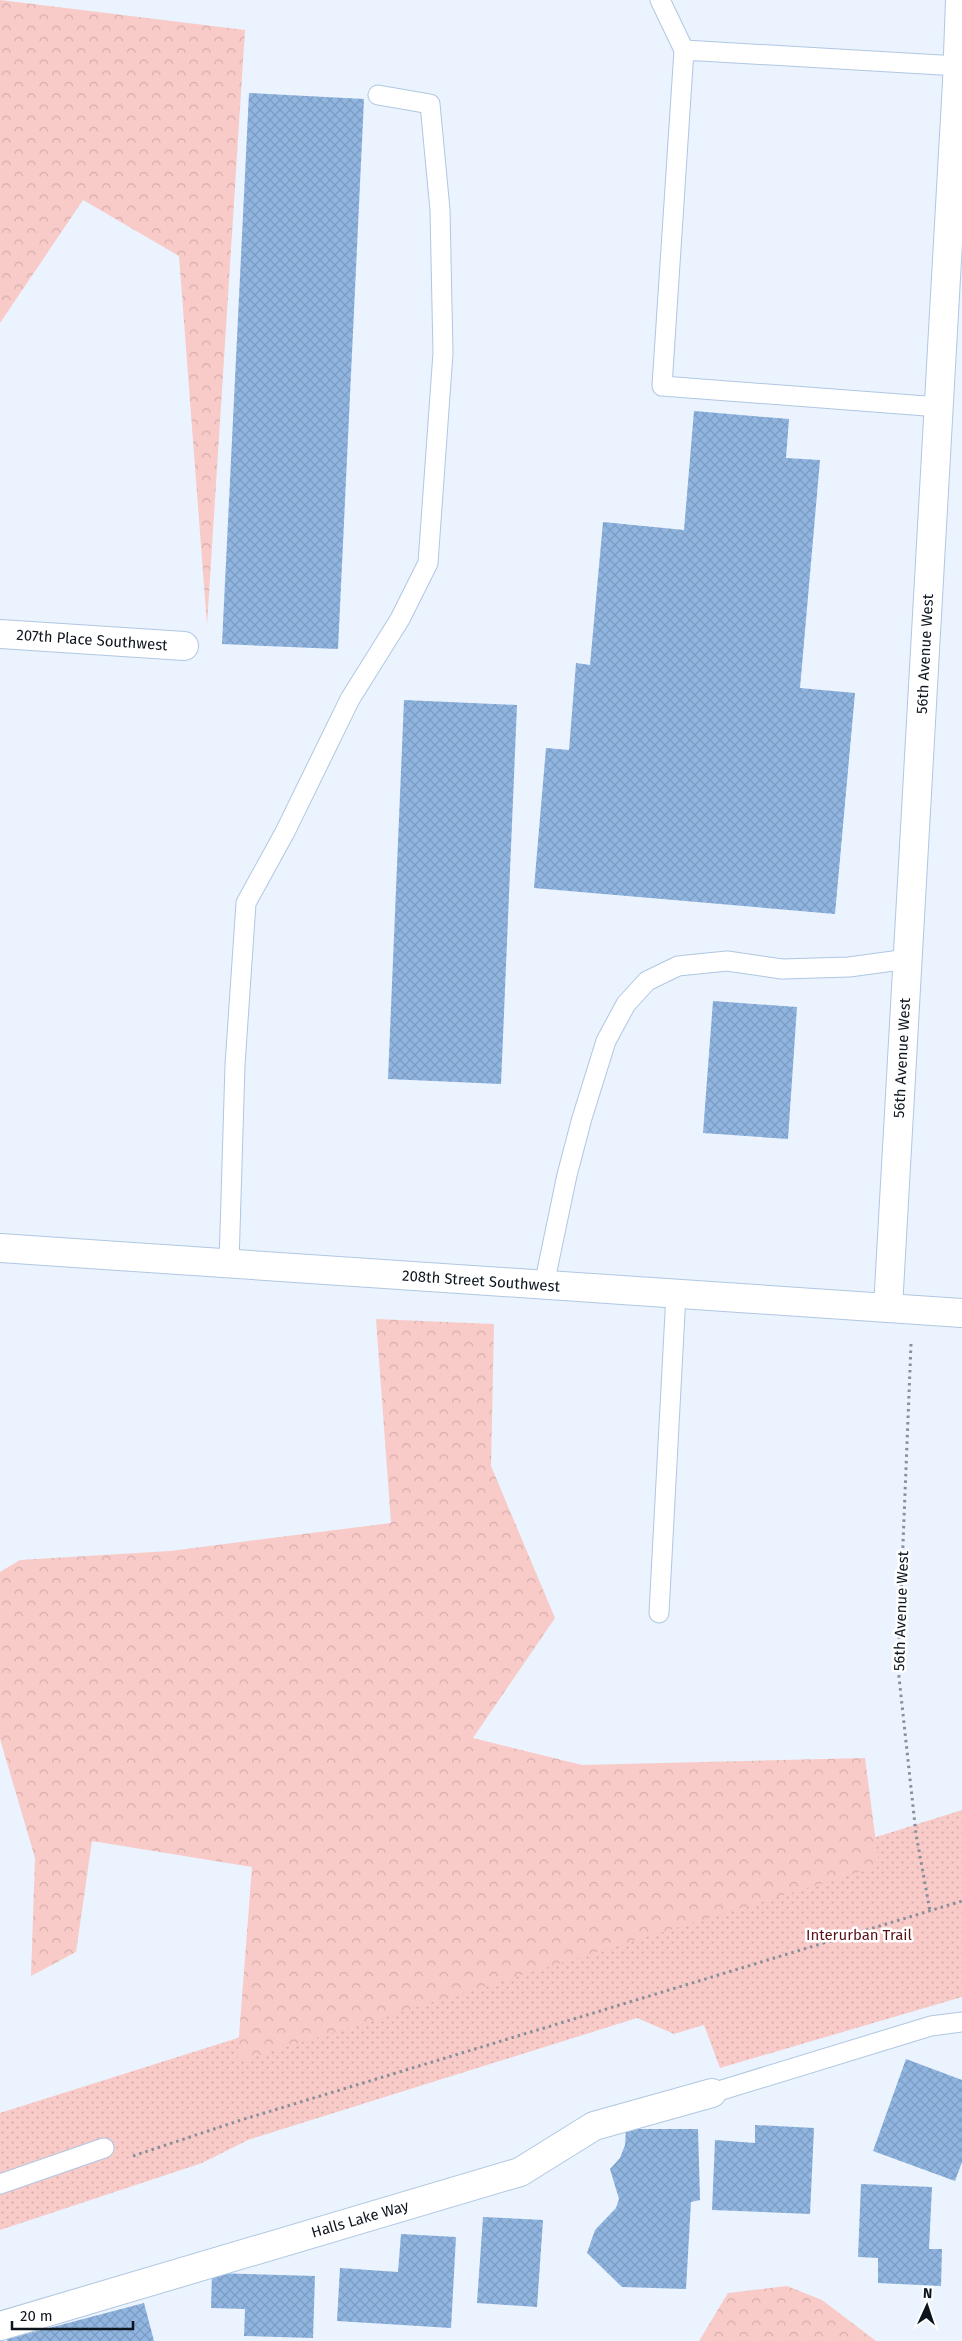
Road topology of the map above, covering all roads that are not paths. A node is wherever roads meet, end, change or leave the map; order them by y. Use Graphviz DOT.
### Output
graph roads {
  1 [pos="660,0"];
  2 [pos="960,0"];
  3 [pos="684,50"];
  4 [pos="959,77"];
  5 [pos="378,95"];
  6 [pos="939,407"];
  7 [pos="0,634"];
  8 [pos="184,646"];
  9 [pos="908,959"];
  10 [pos="0,1248"];
  11 [pos="228,1264"];
  12 [pos="544,1285"];
  13 [pos="676,1294"];
  14 [pos="901,1309"];
  15 [pos="962,1313"];
  16 [pos="659,1613"];
  17 [pos="962,2022"];
  18 [pos="712,2093"];
  19 [pos="104,2148"];
  20 [pos="0,2184"];
  21 [pos="0,2326"];
  1 -- 3 [label="lane"];
  2 -- 4 [label="street, 56th Avenue West"];
  3 -- 4 [label="lane"];
  3 -- 6 [label="lane"];
  4 -- 6 [label="street, 56th Avenue West"];
  5 -- 11 [label="lane"];
  6 -- 9 [label="street, 56th Avenue West"];
  7 -- 8 [label="street, 207th Place Southwest"];
  9 -- 12 [label="lane"];
  9 -- 14 [label="street, 56th Avenue West"];
  10 -- 11 [label="street, 208th Street Southwest"];
  11 -- 12 [label="street, 208th Street Southwest"];
  12 -- 13 [label="street, 208th Street Southwest"];
  13 -- 14 [label="street, 208th Street Southwest"];
  13 -- 16 [label="lane"];
  14 -- 15 [label="street, 208th Street Southwest"];
  17 -- 18 [label="lane"];
  18 -- 21 [label="street, Halls Lake Way"];
  19 -- 20 [label="lane"];
}
